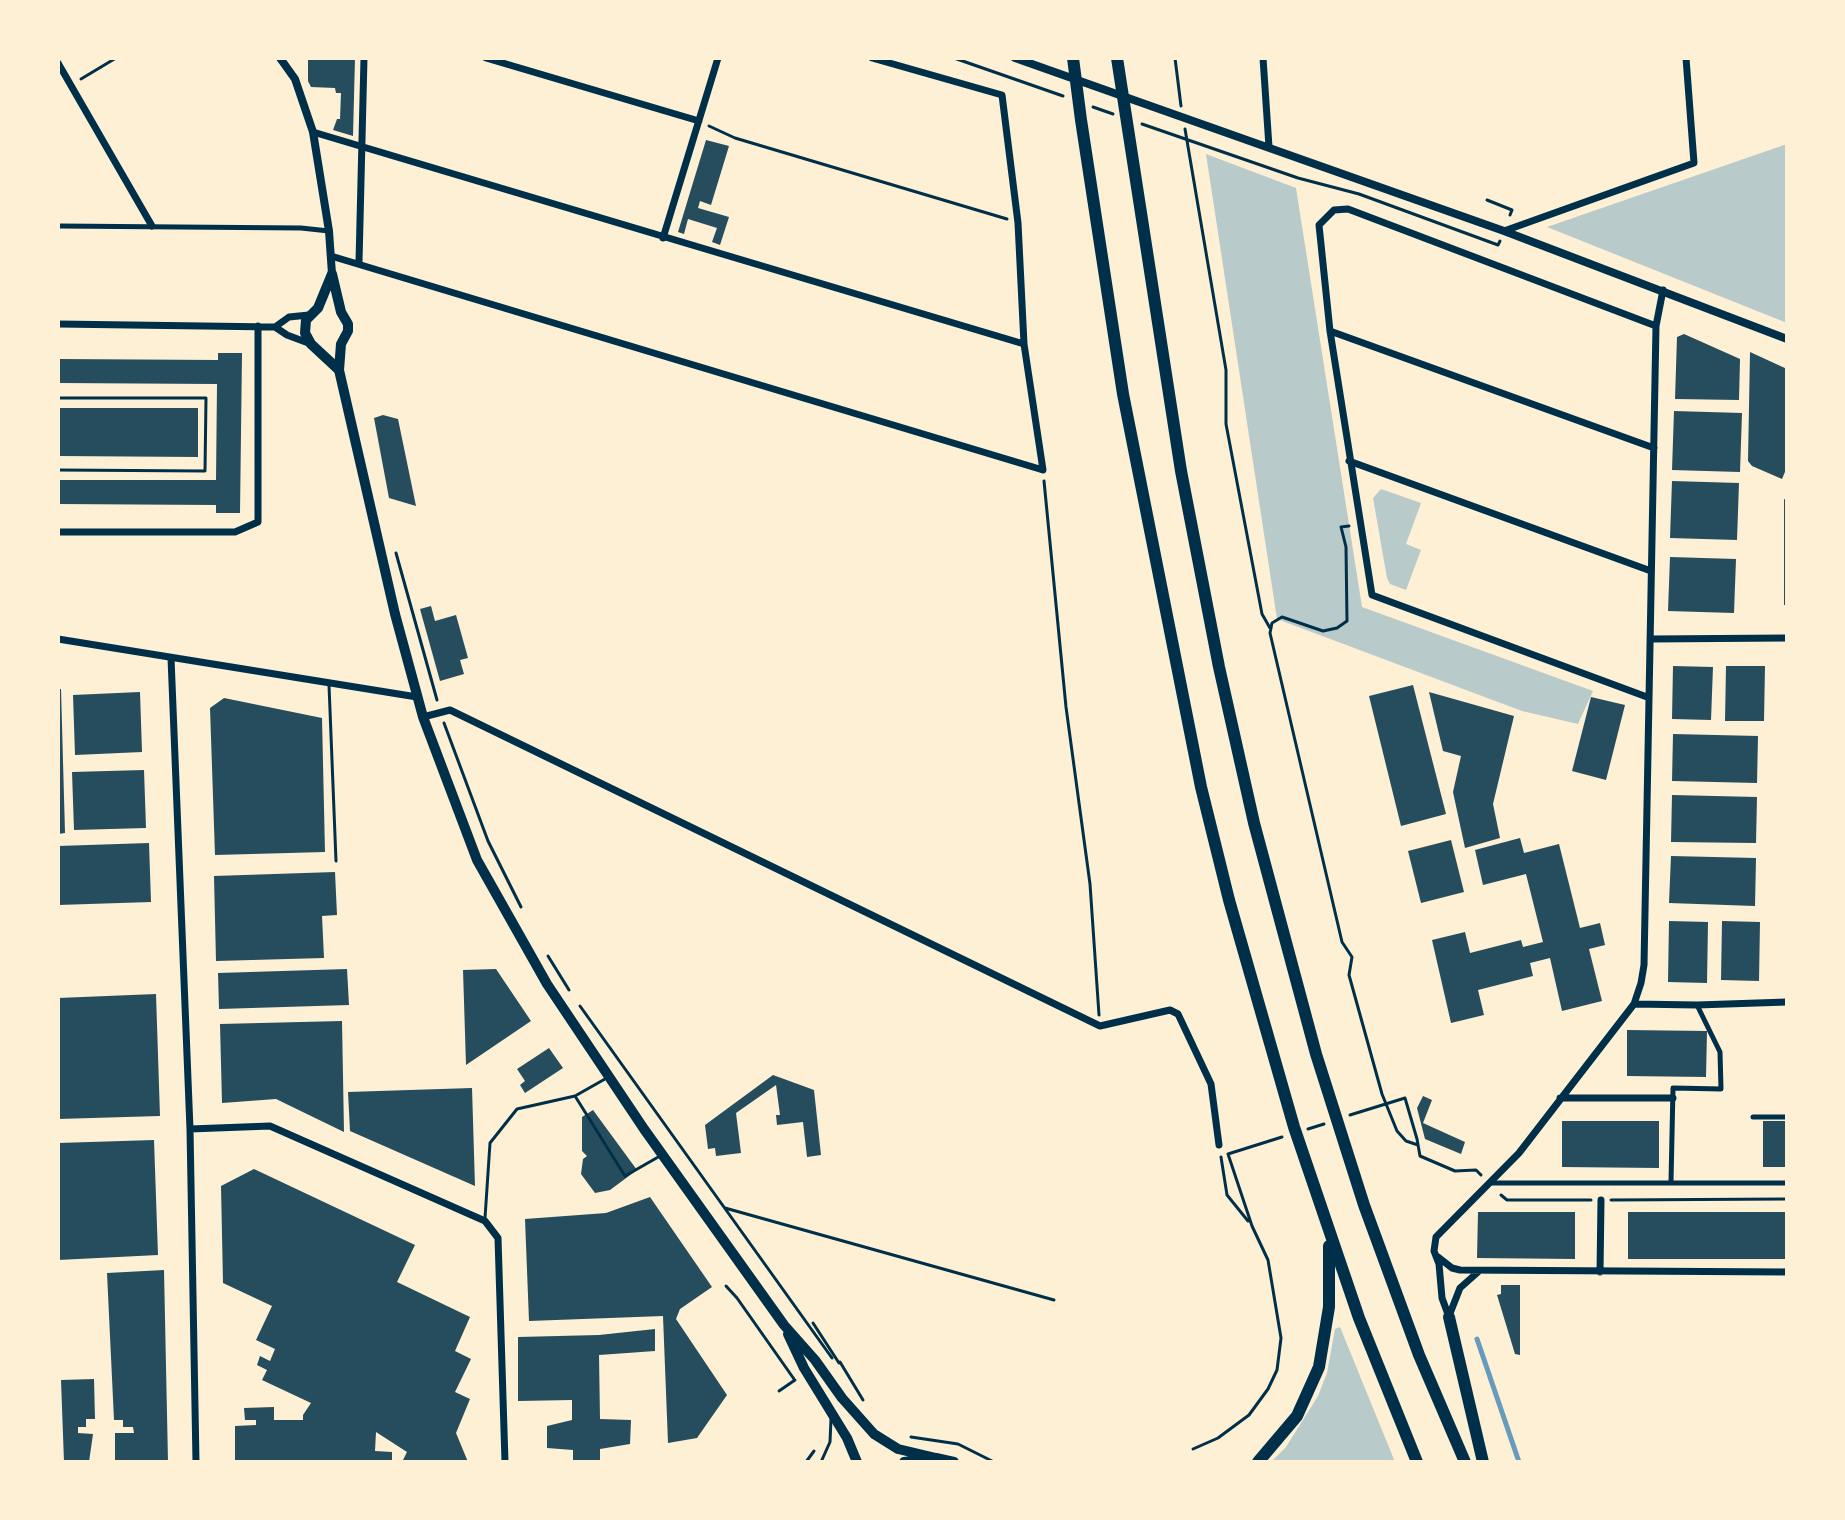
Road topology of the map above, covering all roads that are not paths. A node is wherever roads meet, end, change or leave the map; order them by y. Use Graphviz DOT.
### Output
graph roads {
  1 [pos="280,58"];
  2 [pos="364,58"];
  3 [pos="486,58"];
  4 [pos="718,58"];
  5 [pos="872,58"];
  6 [pos="1015,58"];
  7 [pos="1073,58"];
  8 [pos="1117,58"];
  9 [pos="1263,58"];
  10 [pos="1686,58"];
  11 [pos="58,63"];
  12 [pos="699,121"];
  13 [pos="313,132"];
  14 [pos="360,146"];
  15 [pos="1269,147"];
  16 [pos="58,226"];
  17 [pos="152,226"];
  18 [pos="329,231"];
  19 [pos="1504,231"];
  20 [pos="663,238"];
  21 [pos="331,256"];
  22 [pos="359,262"];
  23 [pos="332,274"];
  24 [pos="1663,290"];
  25 [pos="314,311"];
  26 [pos="341,312"];
  27 [pos="58,324"];
  28 [pos="258,326"];
  29 [pos="1656,326"];
  30 [pos="275,327"];
  31 [pos="1330,331"];
  32 [pos="1787,339"];
  33 [pos="341,344"];
  34 [pos="1024,344"];
  35 [pos="315,347"];
  36 [pos="339,370"];
  37 [pos="1654,448"];
  38 [pos="1349,461"];
  39 [pos="58,532"];
  40 [pos="1651,571"];
  41 [pos="1787,638"];
  42 [pos="58,639"];
  43 [pos="1650,639"];
  44 [pos="171,658"];
  45 [pos="329,683"];
  46 [pos="417,697"];
  47 [pos="1647,697"];
  48 [pos="423,717"];
  49 [pos="336,861"];
  50 [pos="1787,1002"];
  51 [pos="1634,1004"];
  52 [pos="1697,1005"];
  53 [pos="609,1077"];
  54 [pos="575,1096"];
  55 [pos="1560,1098"];
  56 [pos="1673,1098"];
  57 [pos="1753,1117"];
  58 [pos="1787,1117"];
  59 [pos="190,1129"];
  60 [pos="1219,1145"];
  61 [pos="662,1155"];
  62 [pos="1489,1183"];
  63 [pos="1671,1183"];
  64 [pos="1787,1183"];
  65 [pos="1601,1200"];
  66 [pos="485,1221"];
  67 [pos="1329,1234"];
  68 [pos="1436,1256"];
  69 [pos="1480,1270"];
  70 [pos="1600,1272"];
  71 [pos="1787,1272"];
  72 [pos="1449,1317"];
  73 [pos="784,1325"];
  74 [pos="828,1403"];
  75 [pos="936,1458"];
  76 [pos="196,1462"];
  77 [pos="505,1462"];
  78 [pos="821,1462"];
  79 [pos="857,1462"];
  80 [pos="904,1462"];
  81 [pos="954,1462"];
  82 [pos="1258,1462"];
  83 [pos="1417,1462"];
  84 [pos="1465,1462"];
  85 [pos="1483,1462"];
  1 -- 13 [label="street"];
  2 -- 14 [label="street"];
  3 -- 12 [label="street"];
  4 -- 12 [label="street"];
  5 -- 34 [label="street"];
  6 -- 15 [label="street"];
  7 -- 67 [label="highway"];
  8 -- 84 [label="highway"];
  9 -- 15 [label="street"];
  10 -- 19 [label="street"];
  11 -- 17 [label="street"];
  12 -- 20 [label="street"];
  13 -- 14 [label="street"];
  13 -- 18 [label="street"];
  14 -- 20 [label="street"];
  14 -- 22 [label="street"];
  15 -- 19 [label="street"];
  16 -- 17 [label="street"];
  17 -- 18 [label="street"];
  18 -- 21 [label="street"];
  19 -- 24 [label="street"];
  20 -- 34 [label="street"];
  21 -- 22 [label="street"];
  21 -- 23 [label="street"];
  22 -- 34 [label="street"];
  23 -- 25 [label="main road"];
  23 -- 26 [label="main road"];
  24 -- 29 [label="street"];
  24 -- 32 [label="street"];
  25 -- 26 [label="main road"];
  25 -- 30 [label="street"];
  25 -- 35 [label="main road"];
  26 -- 33 [label="main road"];
  27 -- 28 [label="street"];
  28 -- 30 [label="street"];
  28 -- 39 [label="street"];
  29 -- 31 [label="street"];
  29 -- 37 [label="street"];
  30 -- 35 [label="street"];
  31 -- 37 [label="street"];
  31 -- 38 [label="street"];
  33 -- 35 [label="main road"];
  33 -- 36 [label="main road"];
  35 -- 36 [label="main road"];
  36 -- 46 [label="main road"];
  37 -- 40 [label="street"];
  38 -- 40 [label="street"];
  38 -- 47 [label="street"];
  40 -- 43 [label="street"];
  41 -- 43 [label="street"];
  42 -- 44 [label="street"];
  43 -- 47 [label="street"];
  44 -- 45 [label="street"];
  44 -- 59 [label="street"];
  45 -- 46 [label="street"];
  45 -- 49 [label="lane"];
  46 -- 48 [label="main road"];
  47 -- 51 [label="street"];
  48 -- 53 [label="main road"];
  48 -- 60 [label="street"];
  50 -- 52 [label="street"];
  51 -- 52 [label="street"];
  51 -- 55 [label="street"];
  52 -- 56 [label="street"];
  53 -- 54 [label="lane"];
  53 -- 61 [label="main road"];
  54 -- 61 [label="lane"];
  54 -- 66 [label="lane"];
  55 -- 56 [label="street"];
  55 -- 62 [label="street"];
  56 -- 63 [label="street"];
  57 -- 58 [label="street"];
  59 -- 66 [label="street"];
  59 -- 76 [label="street"];
  61 -- 73 [label="main road"];
  62 -- 63 [label="street"];
  62 -- 68 [label="street"];
  63 -- 64 [label="street"];
  65 -- 70 [label="street"];
  66 -- 77 [label="street"];
  67 -- 82 [label="highway"];
  67 -- 83 [label="highway"];
  68 -- 69 [label="street"];
  68 -- 72 [label="street"];
  69 -- 70 [label="street"];
  69 -- 72 [label="street"];
  70 -- 71 [label="street"];
  72 -- 85 [label="highway"];
  73 -- 74 [label="main road"];
  73 -- 75 [label="main road"];
  74 -- 78 [label="lane"];
  74 -- 79 [label="main road"];
  75 -- 80 [label="main road"];
  75 -- 81 [label="main road"];
}
